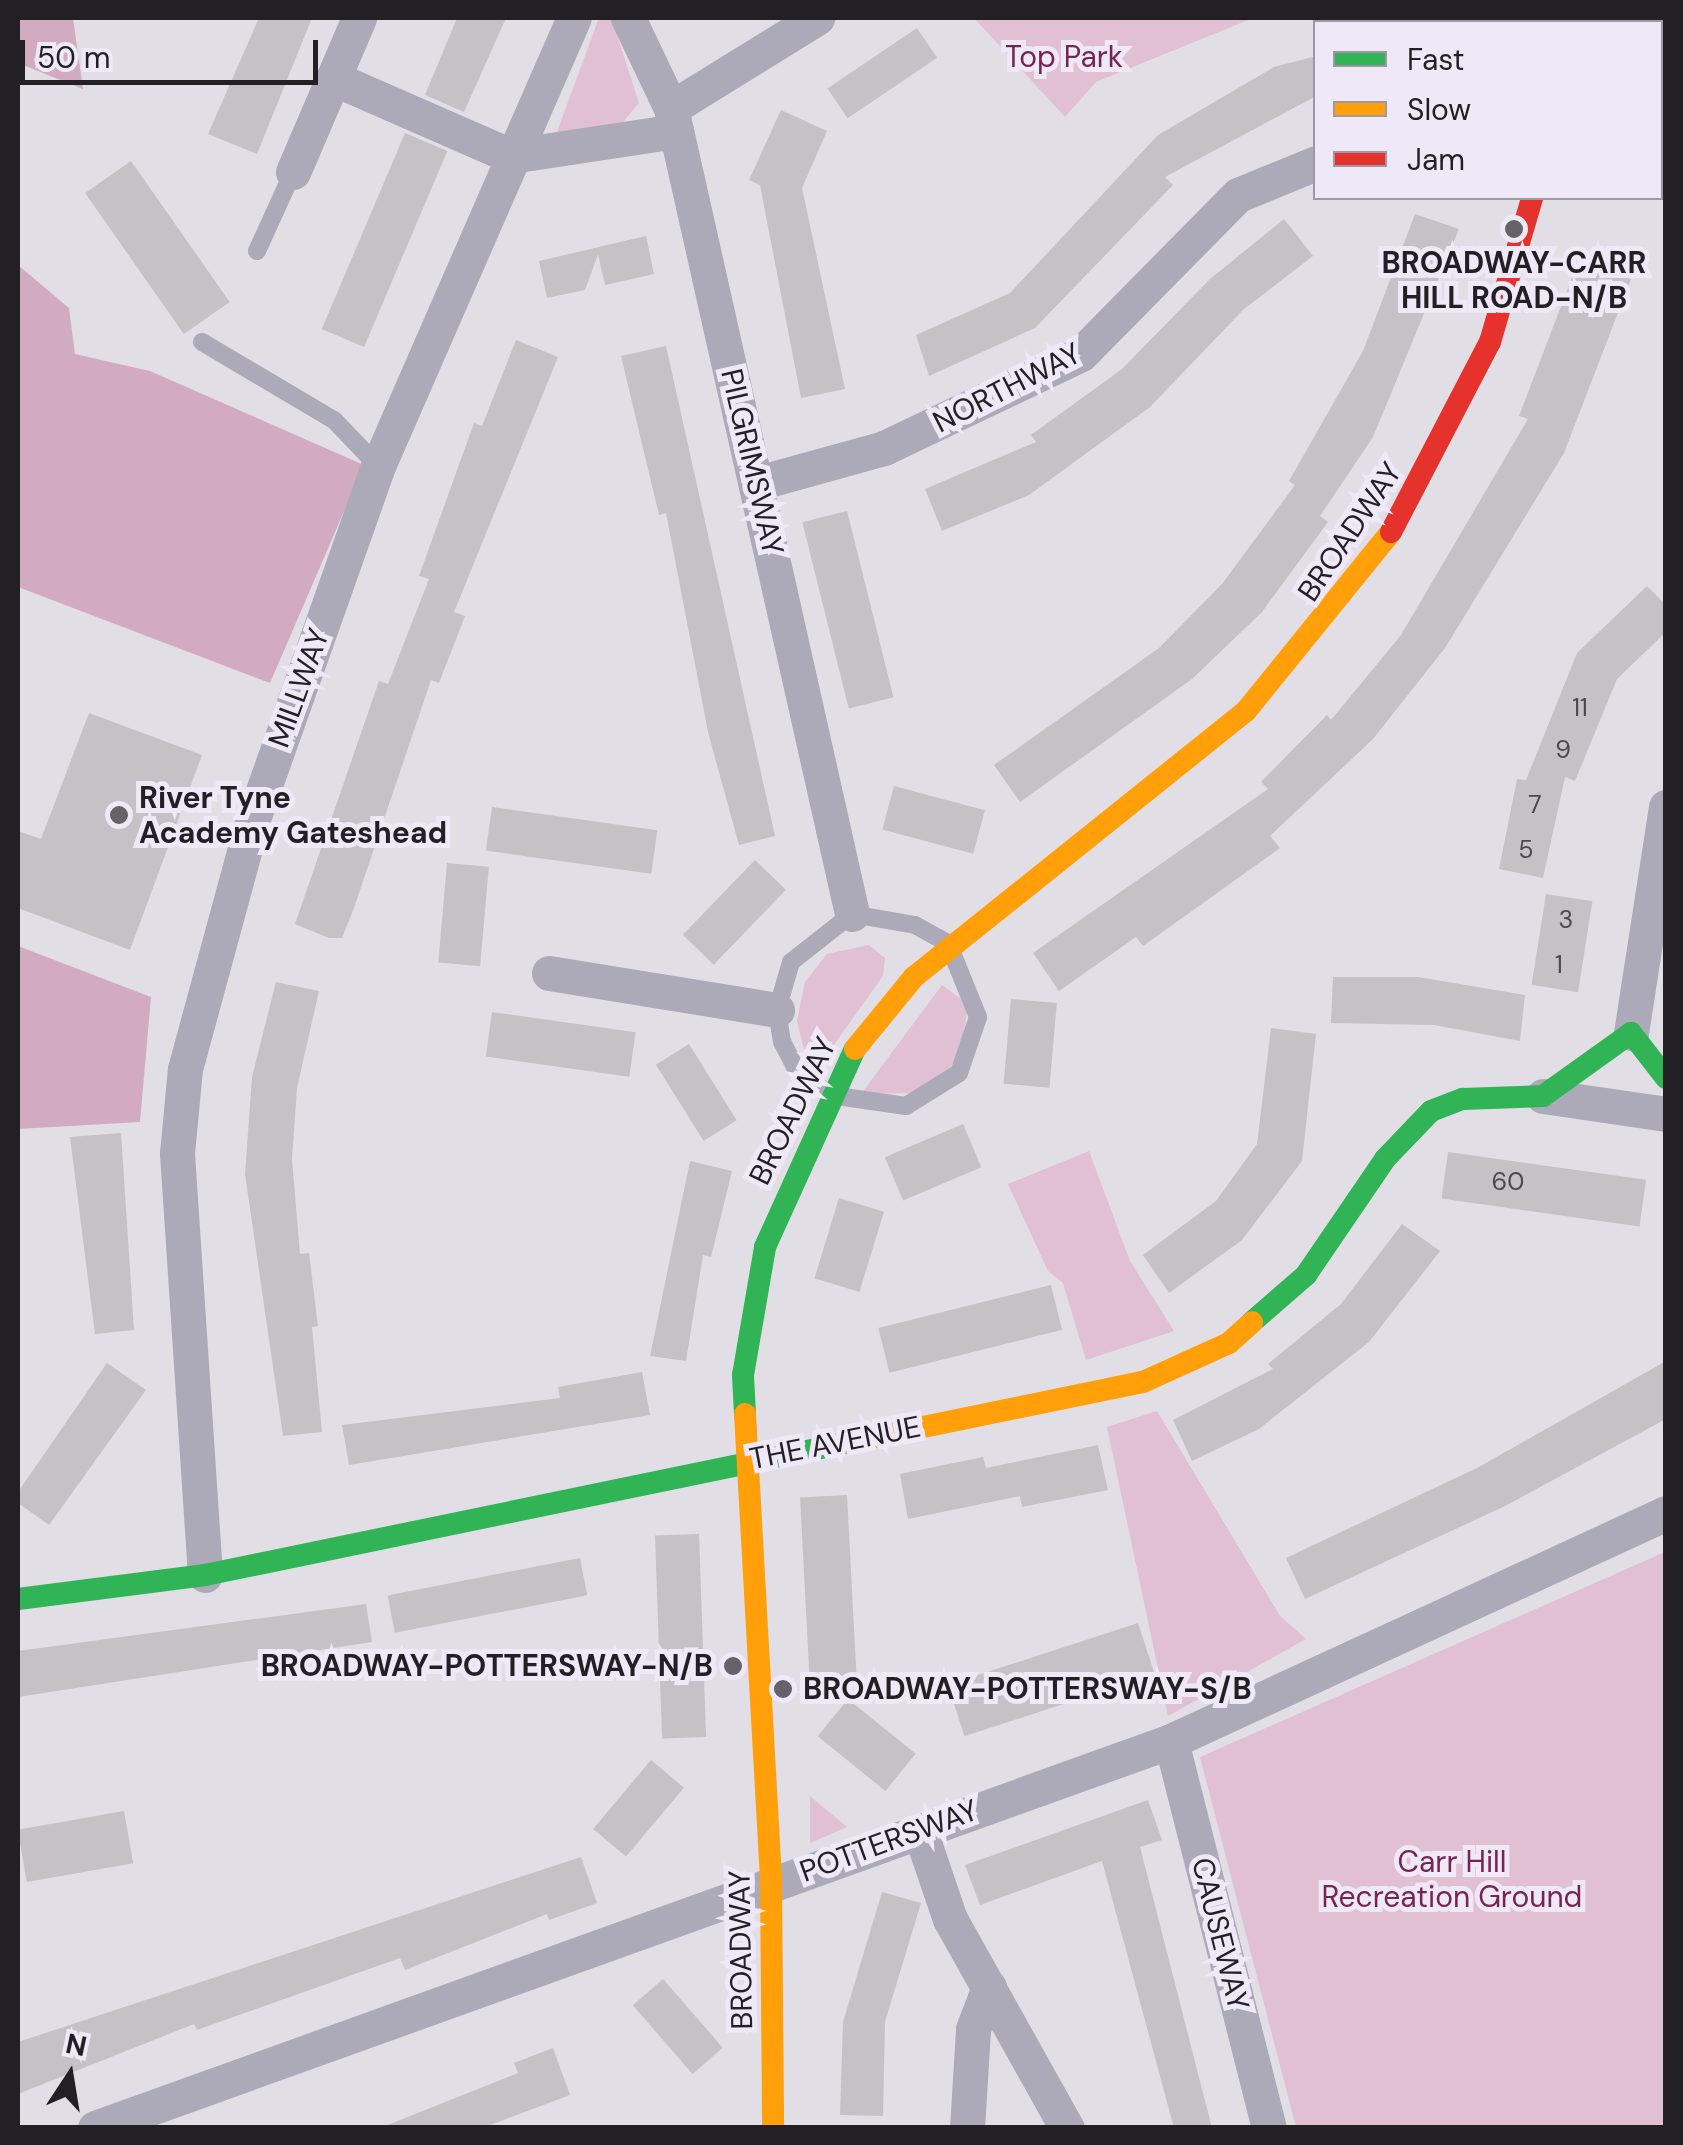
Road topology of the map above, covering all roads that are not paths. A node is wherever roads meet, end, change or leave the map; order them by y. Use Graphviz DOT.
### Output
graph roads {
  1 [pos="360,18"];
  2 [pos="574,18"];
  3 [pos="628,18"];
  4 [pos="817,18"];
  5 [pos="335,79"];
  6 [pos="673,119"];
  7 [pos="511,156"];
  8 [pos="1313,163"];
  9 [pos="292,172"];
  10 [pos="1531,200"];
  11 [pos="257,251"];
  12 [pos="202,342"];
  13 [pos="378,466"];
  14 [pos="758,484"];
  15 [pos="1666,807"];
  16 [pos="852,914"];
  17 [pos="948,943"];
  18 [pos="549,973"];
  19 [pos="777,1010"];
  20 [pos="1631,1032"];
  21 [pos="1666,1078"];
  22 [pos="830,1095"];
  23 [pos="1544,1096"];
  24 [pos="1666,1114"];
  25 [pos="742,1462"];
  26 [pos="1666,1513"];
  27 [pos="205,1574"];
  28 [pos="18,1599"];
  29 [pos="1171,1741"];
  30 [pos="920,1831"];
  31 [pos="771,1883"];
  32 [pos="989,1987"];
  33 [pos="95,2128"];
  34 [pos="773,2128"];
  35 [pos="967,2128"];
  36 [pos="1066,2128"];
  37 [pos="1269,2128"];
  1 -- 5 [label="street"];
  2 -- 7 [label="street, MILLWAY"];
  3 -- 6 [label="street, PILGRIMSWAY"];
  4 -- 6 [label="street"];
  5 -- 7 [label="street"];
  5 -- 9 [label="street"];
  6 -- 7 [label="street"];
  6 -- 14 [label="street, PILGRIMSWAY"];
  7 -- 13 [label="street, MILLWAY"];
  8 -- 14 [label="street, NORTHWAY"];
  9 -- 11 [label="lane"];
  10 -- 17 [label="street, BROADWAY"];
  12 -- 13 [label="lane"];
  13 -- 27 [label="street, MILLWAY"];
  14 -- 16 [label="street, PILGRIMSWAY"];
  15 -- 20 [label="street"];
  16 -- 17 [label="lane"];
  16 -- 19 [label="lane"];
  17 -- 22 [label="street, BROADWAY"];
  17 -- 22 [label="lane"];
  18 -- 19 [label="street"];
  19 -- 22 [label="lane"];
  20 -- 21 [label="street"];
  20 -- 23 [label="street"];
  22 -- 25 [label="street, BROADWAY"];
  23 -- 24 [label="street, THE AVENUE"];
  23 -- 25 [label="street, THE AVENUE"];
  25 -- 27 [label="street, THE AVENUE"];
  25 -- 31 [label="street, BROADWAY"];
  26 -- 29 [label="street, POTTERSWAY"];
  27 -- 28 [label="street, THE AVENUE"];
  29 -- 30 [label="street, POTTERSWAY"];
  29 -- 37 [label="street, CAUSEWAY"];
  30 -- 31 [label="street, POTTERSWAY"];
  30 -- 32 [label="street"];
  31 -- 33 [label="street, POTTERSWAY"];
  31 -- 34 [label="street, BROADWAY"];
  32 -- 35 [label="street"];
  32 -- 36 [label="street"];
}
